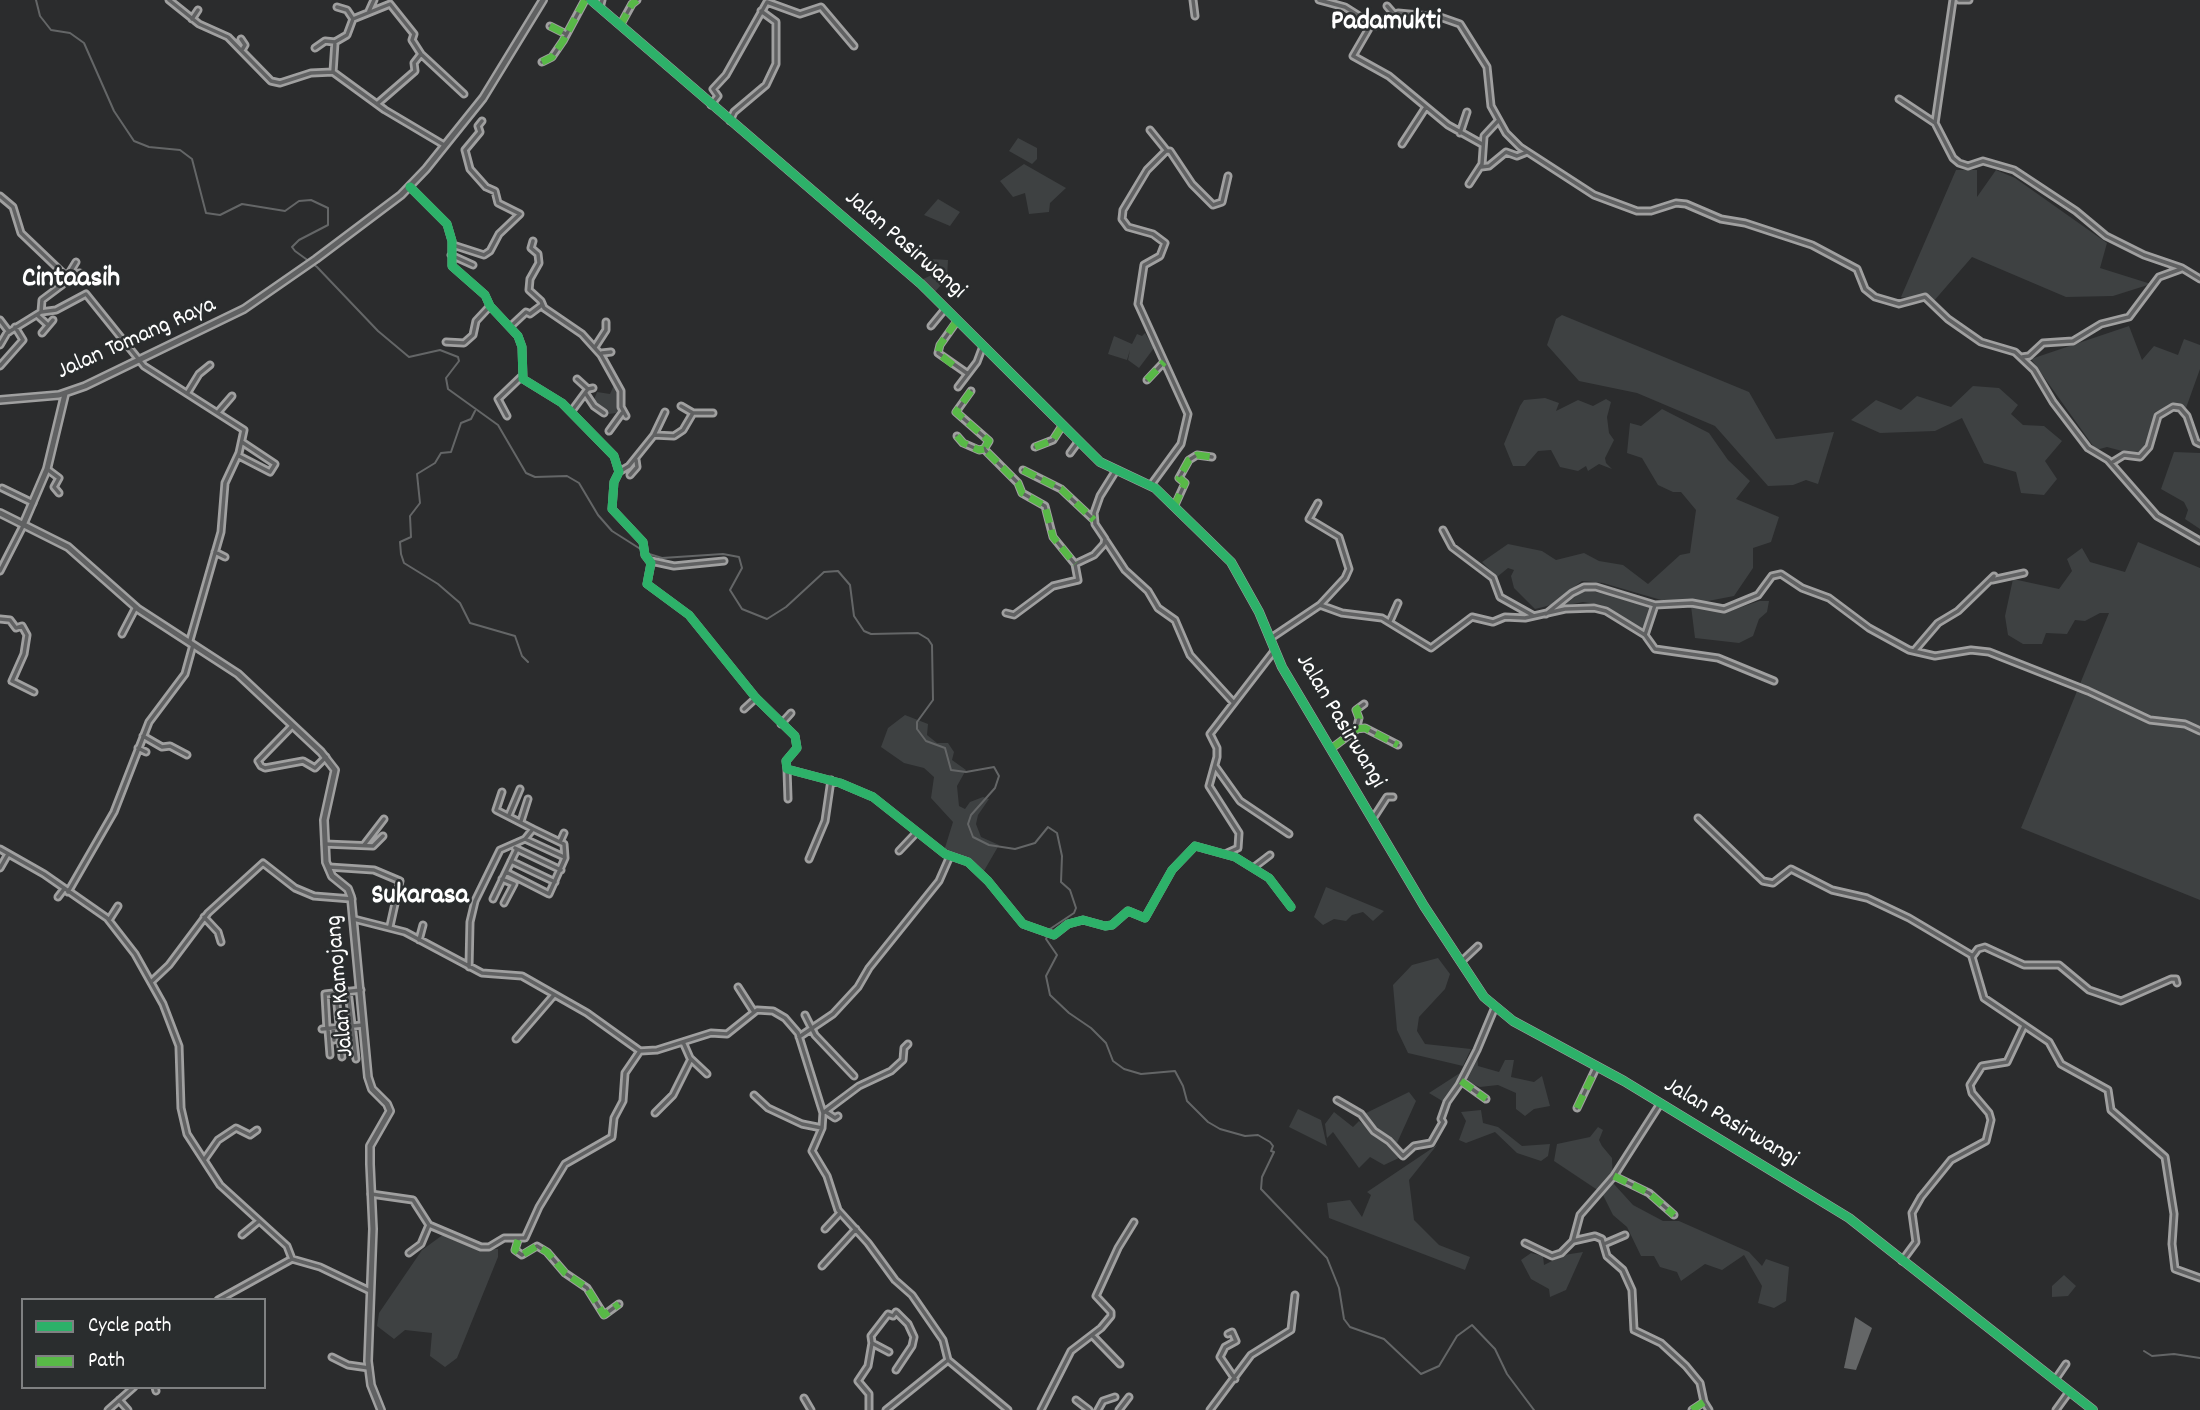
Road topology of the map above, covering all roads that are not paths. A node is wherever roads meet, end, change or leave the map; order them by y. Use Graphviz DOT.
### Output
graph roads {
  1 [pos="169,0"];
  2 [pos="374,0"];
  3 [pos="543,0"];
  4 [pos="585,0"];
  5 [pos="591,0"];
  6 [pos="602,0"];
  7 [pos="637,0"];
  8 [pos="1193,0"];
  9 [pos="1319,0"];
  10 [pos="1953,0"];
  11 [pos="1959,0"];
  12 [pos="1969,0"];
  13 [pos="1387,6"];
  14 [pos="337,7"];
  15 [pos="600,8"];
  16 [pos="198,10"];
  17 [pos="761,11"];
  18 [pos="368,13"];
  19 [pos="1394,14"];
  20 [pos="1195,16"];
  21 [pos="192,19"];
  22 [pos="353,19"];
  23 [pos="1371,24"];
  24 [pos="550,26"];
  25 [pos="620,26"];
  26 [pos="566,34"];
  27 [pos="241,39"];
  28 [pos="335,42"];
  29 [pos="854,46"];
  30 [pos="315,48"];
  31 [pos="242,50"];
  32 [pos="421,54"];
  33 [pos="542,62"];
  34 [pos="333,72"];
  35 [pos="464,93"];
  36 [pos="1899,99"];
  37 [pos="377,104"];
  38 [pos="711,104"];
  39 [pos="1426,107"];
  40 [pos="1467,112"];
  41 [pos="482,121"];
  42 [pos="730,121"];
  43 [pos="1498,121"];
  44 [pos="1935,123"];
  45 [pos="1150,130"];
  46 [pos="1460,133"];
  47 [pos="1402,144"];
  48 [pos="1482,144"];
  49 [pos="445,146"];
  50 [pos="1167,150"];
  51 [pos="1527,152"];
  52 [pos="1481,167"];
  53 [pos="1228,176"];
  54 [pos="1469,184"];
  55 [pos="410,187"];
  56 [pos="0,196"];
  57 [pos="533,241"];
  58 [pos="452,245"];
  59 [pos="451,255"];
  60 [pos="76,262"];
  61 [pos="473,265"];
  62 [pos="2182,268"];
  63 [pos="80,273"];
  64 [pos="66,276"];
  65 [pos="2200,279"];
  66 [pos="542,305"];
  67 [pos="490,306"];
  68 [pos="946,308"];
  69 [pos="39,313"];
  70 [pos="958,319"];
  71 [pos="0,320"];
  72 [pos="53,320"];
  73 [pos="606,322"];
  74 [pos="48,325"];
  75 [pos="510,326"];
  76 [pos="931,326"];
  77 [pos="15,327"];
  78 [pos="9,332"];
  79 [pos="42,333"];
  80 [pos="446,342"];
  81 [pos="0,345"];
  82 [pos="983,346"];
  83 [pos="595,347"];
  84 [pos="611,352"];
  85 [pos="602,354"];
  86 [pos="2020,357"];
  87 [pos="138,359"];
  88 [pos="1164,362"];
  89 [pos="210,365"];
  90 [pos="0,366"];
  91 [pos="968,374"];
  92 [pos="522,376"];
  93 [pos="576,379"];
  94 [pos="1147,380"];
  95 [pos="958,387"];
  96 [pos="589,390"];
  97 [pos="971,391"];
  98 [pos="188,392"];
  99 [pos="65,394"];
  100 [pos="232,396"];
  101 [pos="0,400"];
  102 [pos="681,406"];
  103 [pos="219,411"];
  104 [pos="571,412"];
  105 [pos="665,412"];
  106 [pos="694,413"];
  107 [pos="604,414"];
  108 [pos="624,414"];
  109 [pos="713,414"];
  110 [pos="507,416"];
  111 [pos="1062,426"];
  112 [pos="609,432"];
  113 [pos="654,435"];
  114 [pos="957,436"];
  115 [pos="242,442"];
  116 [pos="1078,442"];
  117 [pos="2200,443"];
  118 [pos="1035,447"];
  119 [pos="984,449"];
  120 [pos="1070,453"];
  121 [pos="238,455"];
  122 [pos="1212,457"];
  123 [pos="635,459"];
  124 [pos="2111,463"];
  125 [pos="47,469"];
  126 [pos="1024,470"];
  127 [pos="1115,471"];
  128 [pos="619,472"];
  129 [pos="630,475"];
  130 [pos="1151,485"];
  131 [pos="2,488"];
  132 [pos="59,494"];
  133 [pos="33,503"];
  134 [pos="1318,503"];
  135 [pos="1174,507"];
  136 [pos="0,513"];
  137 [pos="1094,520"];
  138 [pos="23,525"];
  139 [pos="1443,530"];
  140 [pos="1105,539"];
  141 [pos="2200,541"];
  142 [pos="214,551"];
  143 [pos="225,557"];
  144 [pos="649,561"];
  145 [pos="724,561"];
  146 [pos="1075,564"];
  147 [pos="0,570"];
  148 [pos="2024,573"];
  149 [pos="1398,603"];
  150 [pos="1320,605"];
  151 [pos="1655,605"];
  152 [pos="136,607"];
  153 [pos="1006,613"];
  154 [pos="1546,614"];
  155 [pos="1534,616"];
  156 [pos="0,619"];
  157 [pos="1390,621"];
  158 [pos="122,634"];
  159 [pos="1645,635"];
  160 [pos="1269,639"];
  161 [pos="192,642"];
  162 [pos="1914,651"];
  163 [pos="1274,652"];
  164 [pos="1774,681"];
  165 [pos="34,692"];
  166 [pos="756,698"];
  167 [pos="1233,702"];
  168 [pos="1364,704"];
  169 [pos="744,709"];
  170 [pos="791,713"];
  171 [pos="781,724"];
  172 [pos="292,726"];
  173 [pos="1356,729"];
  174 [pos="2200,732"];
  175 [pos="143,736"];
  176 [pos="1398,745"];
  177 [pos="138,748"];
  178 [pos="1332,748"];
  179 [pos="146,752"];
  180 [pos="187,755"];
  181 [pos="326,757"];
  182 [pos="1214,765"];
  183 [pos="787,769"];
  184 [pos="831,780"];
  185 [pos="520,789"];
  186 [pos="502,792"];
  187 [pos="1393,797"];
  188 [pos="528,799"];
  189 [pos="788,799"];
  190 [pos="509,815"];
  191 [pos="1374,817"];
  192 [pos="1698,818"];
  193 [pos="384,819"];
  194 [pos="521,821"];
  195 [pos="552,827"];
  196 [pos="533,829"];
  197 [pos="917,832"];
  198 [pos="564,833"];
  199 [pos="1289,834"];
  200 [pos="383,836"];
  201 [pos="548,836"];
  202 [pos="524,839"];
  203 [pos="560,842"];
  204 [pos="325,844"];
  205 [pos="364,845"];
  206 [pos="515,848"];
  207 [pos="0,849"];
  208 [pos="899,851"];
  209 [pos="1224,853"];
  210 [pos="8,855"];
  211 [pos="1270,855"];
  212 [pos="950,856"];
  213 [pos="565,858"];
  214 [pos="809,859"];
  215 [pos="511,861"];
  216 [pos="328,867"];
  217 [pos="0,868"];
  218 [pos="1253,868"];
  219 [pos="561,870"];
  220 [pos="506,872"];
  221 [pos="502,880"];
  222 [pos="555,882"];
  223 [pos="66,890"];
  224 [pos="58,897"];
  225 [pos="352,899"];
  226 [pos="493,899"];
  227 [pos="504,903"];
  228 [pos="118,906"];
  229 [pos="1291,907"];
  230 [pos="204,918"];
  231 [pos="353,919"];
  232 [pos="108,920"];
  233 [pos="423,925"];
  234 [pos="390,926"];
  235 [pos="419,940"];
  236 [pos="221,942"];
  237 [pos="1478,946"];
  238 [pos="1973,956"];
  239 [pos="1460,962"];
  240 [pos="469,967"];
  241 [pos="151,982"];
  242 [pos="2177,983"];
  243 [pos="738,987"];
  244 [pos="361,990"];
  245 [pos="348,991"];
  246 [pos="336,993"];
  247 [pos="554,995"];
  248 [pos="1495,1007"];
  249 [pos="754,1012"];
  250 [pos="805,1014"];
  251 [pos="352,1025"];
  252 [pos="365,1025"];
  253 [pos="2024,1026"];
  254 [pos="340,1027"];
  255 [pos="328,1029"];
  256 [pos="810,1029"];
  257 [pos="799,1037"];
  258 [pos="334,1040"];
  259 [pos="516,1040"];
  260 [pos="683,1042"];
  261 [pos="908,1044"];
  262 [pos="640,1051"];
  263 [pos="330,1055"];
  264 [pos="342,1057"];
  265 [pos="356,1059"];
  266 [pos="692,1060"];
  267 [pos="1597,1066"];
  268 [pos="707,1074"];
  269 [pos="854,1076"];
  270 [pos="1461,1081"];
  271 [pos="754,1096"];
  272 [pos="1486,1098"];
  273 [pos="1338,1100"];
  274 [pos="1660,1104"];
  275 [pos="1577,1108"];
  276 [pos="655,1113"];
  277 [pos="825,1113"];
  278 [pos="838,1116"];
  279 [pos="822,1128"];
  280 [pos="257,1130"];
  281 [pos="204,1161"];
  282 [pos="1614,1176"];
  283 [pos="371,1194"];
  284 [pos="840,1213"];
  285 [pos="1674,1215"];
  286 [pos="259,1221"];
  287 [pos="1134,1222"];
  288 [pos="429,1225"];
  289 [pos="825,1229"];
  290 [pos="856,1229"];
  291 [pos="242,1235"];
  292 [pos="1625,1235"];
  293 [pos="519,1241"];
  294 [pos="1573,1241"];
  295 [pos="1525,1243"];
  296 [pos="1604,1244"];
  297 [pos="409,1253"];
  298 [pos="292,1259"];
  299 [pos="1902,1261"];
  300 [pos="822,1266"];
  301 [pos="2200,1278"];
  302 [pos="370,1290"];
  303 [pos="1295,1295"];
  304 [pos="222,1298"];
  305 [pos="619,1304"];
  306 [pos="1228,1334"];
  307 [pos="1092,1335"];
  308 [pos="872,1343"];
  309 [pos="889,1352"];
  310 [pos="332,1357"];
  311 [pos="948,1360"];
  312 [pos="1120,1364"];
  313 [pos="2066,1364"];
  314 [pos="369,1368"];
  315 [pos="896,1370"];
  316 [pos="1235,1379"];
  317 [pos="2055,1380"];
  318 [pos="132,1389"];
  319 [pos="2070,1392"];
  320 [pos="1115,1396"];
  321 [pos="1129,1397"];
  322 [pos="804,1398"];
  323 [pos="119,1400"];
  324 [pos="1076,1400"];
  325 [pos="1704,1402"];
  326 [pos="108,1410"];
  327 [pos="128,1410"];
  328 [pos="381,1410"];
  329 [pos="811,1410"];
  330 [pos="869,1410"];
  331 [pos="886,1410"];
  332 [pos="1008,1410"];
  333 [pos="1041,1410"];
  334 [pos="1088,1410"];
  335 [pos="1098,1410"];
  336 [pos="1119,1410"];
  337 [pos="1210,1410"];
  338 [pos="1692,1410"];
  339 [pos="1709,1410"];
  340 [pos="2056,1410"];
  341 [pos="2093,1410"];
  1 -- 21 [label="street"];
  2 -- 18 [label="street"];
  3 -- 49 [label="street, Jalan Tomang Raya"];
  4 -- 26 [label="street"];
  5 -- 15 [label="street, Jalan Pasirwangi"];
  6 -- 15 [label="street"];
  7 -- 25 [label="street"];
  8 -- 20 [label="street"];
  9 -- 23 [label="street"];
  10 -- 44 [label="street"];
  11 -- 12 [label="street"];
  13 -- 19 [label="street"];
  14 -- 22 [label="street"];
  15 -- 25 [label="street, Jalan Pasirwangi"];
  16 -- 21 [label="street"];
  17 -- 29 [label="street"];
  17 -- 38 [label="street"];
  17 -- 42 [label="street"];
  18 -- 22 [label="street"];
  18 -- 32 [label="street"];
  19 -- 23 [label="street"];
  19 -- 43 [label="street"];
  21 -- 31 [label="street"];
  22 -- 28 [label="street"];
  23 -- 39 [label="street"];
  24 -- 26 [label="street"];
  25 -- 38 [label="street, Jalan Pasirwangi"];
  26 -- 33 [label="street"];
  27 -- 31 [label="street"];
  28 -- 30 [label="street"];
  28 -- 34 [label="street"];
  31 -- 34 [label="street"];
  32 -- 35 [label="street"];
  32 -- 37 [label="street"];
  34 -- 37 [label="street"];
  36 -- 44 [label="street"];
  37 -- 49 [label="street"];
  38 -- 42 [label="street, Jalan Pasirwangi"];
  39 -- 46 [label="street"];
  39 -- 47 [label="street"];
  40 -- 46 [label="street"];
  41 -- 58 [label="street"];
  42 -- 68 [label="street, Jalan Pasirwangi"];
  43 -- 48 [label="street"];
  43 -- 51 [label="street"];
  44 -- 62 [label="street"];
  45 -- 50 [label="street"];
  46 -- 48 [label="street"];
  48 -- 52 [label="street"];
  49 -- 55 [label="street, Jalan Tomang Raya"];
  50 -- 53 [label="street"];
  50 -- 88 [label="street"];
  51 -- 52 [label="street"];
  51 -- 86 [label="street"];
  52 -- 54 [label="street"];
  55 -- 58 [label="street"];
  55 -- 87 [label="street, Jalan Tomang Raya"];
  56 -- 64 [label="street"];
  57 -- 66 [label="street"];
  58 -- 59 [label="street"];
  59 -- 61 [label="street"];
  59 -- 67 [label="street"];
  60 -- 64 [label="street"];
  62 -- 65 [label="street"];
  62 -- 86 [label="street"];
  63 -- 64 [label="street"];
  64 -- 69 [label="street"];
  66 -- 75 [label="street"];
  66 -- 83 [label="street"];
  67 -- 75 [label="street"];
  67 -- 80 [label="street"];
  68 -- 70 [label="street, Jalan Pasirwangi"];
  68 -- 76 [label="street"];
  69 -- 74 [label="street"];
  69 -- 77 [label="street"];
  69 -- 87 [label="street"];
  70 -- 82 [label="street, Jalan Pasirwangi"];
  70 -- 91 [label="street"];
  71 -- 78 [label="street"];
  72 -- 74 [label="street"];
  73 -- 83 [label="street"];
  74 -- 79 [label="street"];
  75 -- 92 [label="street"];
  77 -- 78 [label="street"];
  77 -- 90 [label="street"];
  78 -- 81 [label="street"];
  82 -- 91 [label="street"];
  82 -- 111 [label="street, Jalan Pasirwangi"];
  83 -- 85 [label="street"];
  83 -- 108 [label="street"];
  84 -- 85 [label="street"];
  85 -- 108 [label="street"];
  86 -- 124 [label="street"];
  87 -- 98 [label="street"];
  87 -- 99 [label="street, Jalan Tomang Raya"];
  88 -- 94 [label="street"];
  88 -- 130 [label="street"];
  89 -- 98 [label="street"];
  91 -- 95 [label="street"];
  92 -- 104 [label="street"];
  92 -- 110 [label="street"];
  93 -- 96 [label="street"];
  96 -- 104 [label="street"];
  96 -- 107 [label="street"];
  97 -- 119 [label="street"];
  98 -- 103 [label="street"];
  99 -- 101 [label="street, Jalan Tomang Raya"];
  99 -- 125 [label="street"];
  100 -- 103 [label="street"];
  102 -- 106 [label="street"];
  103 -- 115 [label="street"];
  104 -- 128 [label="street"];
  105 -- 113 [label="street"];
  106 -- 109 [label="street"];
  106 -- 113 [label="street"];
  108 -- 112 [label="street"];
  111 -- 116 [label="street, Jalan Pasirwangi"];
  111 -- 118 [label="street"];
  113 -- 123 [label="street"];
  114 -- 119 [label="street"];
  115 -- 121 [label="street"];
  115 -- 121 [label="street"];
  116 -- 120 [label="street"];
  116 -- 127 [label="street, Jalan Pasirwangi"];
  117 -- 124 [label="street"];
  119 -- 146 [label="street"];
  121 -- 142 [label="street"];
  122 -- 135 [label="street"];
  123 -- 128 [label="street"];
  123 -- 129 [label="street"];
  124 -- 141 [label="street"];
  125 -- 132 [label="street"];
  125 -- 133 [label="street"];
  126 -- 137 [label="street"];
  127 -- 130 [label="street, Jalan Pasirwangi"];
  127 -- 137 [label="street"];
  128 -- 144 [label="street"];
  130 -- 135 [label="street, Jalan Pasirwangi"];
  131 -- 133 [label="street"];
  133 -- 138 [label="street"];
  134 -- 150 [label="street"];
  135 -- 160 [label="street, Jalan Pasirwangi"];
  136 -- 138 [label="street"];
  137 -- 140 [label="street"];
  138 -- 147 [label="street"];
  138 -- 152 [label="street"];
  139 -- 155 [label="street"];
  140 -- 146 [label="street"];
  140 -- 167 [label="street"];
  142 -- 143 [label="street"];
  142 -- 161 [label="street"];
  144 -- 145 [label="street"];
  144 -- 166 [label="street"];
  146 -- 153 [label="street"];
  148 -- 162 [label="street"];
  149 -- 157 [label="street"];
  150 -- 157 [label="street"];
  150 -- 160 [label="street"];
  151 -- 154 [label="street"];
  151 -- 159 [label="street"];
  151 -- 162 [label="street"];
  152 -- 158 [label="street"];
  152 -- 161 [label="street"];
  154 -- 155 [label="street"];
  154 -- 159 [label="street"];
  155 -- 157 [label="street"];
  156 -- 165 [label="street"];
  159 -- 164 [label="street"];
  160 -- 163 [label="street, Jalan Pasirwangi"];
  161 -- 172 [label="street"];
  161 -- 175 [label="street"];
  162 -- 174 [label="street"];
  163 -- 167 [label="street"];
  163 -- 178 [label="street, Jalan Pasirwangi"];
  166 -- 169 [label="street"];
  166 -- 171 [label="street"];
  167 -- 182 [label="street"];
  168 -- 173 [label="street"];
  170 -- 171 [label="street"];
  171 -- 183 [label="street"];
  172 -- 181 [label="street"];
  172 -- 181 [label="street"];
  173 -- 176 [label="street"];
  173 -- 178 [label="street"];
  175 -- 177 [label="street"];
  175 -- 180 [label="street"];
  177 -- 179 [label="street"];
  177 -- 223 [label="street"];
  178 -- 191 [label="street, Jalan Pasirwangi"];
  181 -- 204 [label="street"];
  182 -- 199 [label="street"];
  182 -- 209 [label="street"];
  183 -- 184 [label="street"];
  183 -- 189 [label="street"];
  184 -- 197 [label="street"];
  184 -- 214 [label="street"];
  185 -- 190 [label="street"];
  186 -- 190 [label="street"];
  187 -- 191 [label="street"];
  188 -- 194 [label="street"];
  190 -- 194 [label="street"];
  191 -- 239 [label="street, Jalan Pasirwangi"];
  192 -- 238 [label="street"];
  193 -- 205 [label="street"];
  194 -- 196 [label="street"];
  195 -- 201 [label="street"];
  196 -- 201 [label="street"];
  196 -- 202 [label="street"];
  197 -- 208 [label="street"];
  197 -- 212 [label="street"];
  198 -- 203 [label="street"];
  200 -- 205 [label="street"];
  201 -- 203 [label="street"];
  202 -- 206 [label="street"];
  202 -- 213 [label="street"];
  203 -- 213 [label="street"];
  204 -- 205 [label="street"];
  204 -- 216 [label="street"];
  206 -- 215 [label="street"];
  206 -- 219 [label="street"];
  206 -- 240 [label="street"];
  207 -- 210 [label="street"];
  209 -- 212 [label="street"];
  209 -- 218 [label="street"];
  210 -- 217 [label="street"];
  210 -- 223 [label="street"];
  211 -- 218 [label="street"];
  212 -- 256 [label="street"];
  213 -- 219 [label="street"];
  215 -- 220 [label="street"];
  215 -- 222 [label="street"];
  216 -- 225 [label="street, Jalan Kamojang"];
  216 -- 234 [label="street"];
  218 -- 229 [label="street"];
  219 -- 222 [label="street"];
  220 -- 221 [label="street"];
  220 -- 222 [label="street"];
  221 -- 226 [label="street"];
  221 -- 227 [label="street"];
  223 -- 224 [label="street"];
  223 -- 232 [label="street"];
  225 -- 230 [label="street"];
  225 -- 231 [label="street, Jalan Kamojang"];
  228 -- 232 [label="street"];
  230 -- 236 [label="street"];
  230 -- 241 [label="street"];
  231 -- 234 [label="street"];
  231 -- 244 [label="street, Jalan Kamojang"];
  232 -- 241 [label="street"];
  233 -- 235 [label="street"];
  234 -- 235 [label="street"];
  235 -- 240 [label="street"];
  237 -- 239 [label="street"];
  238 -- 242 [label="street"];
  238 -- 253 [label="street"];
  239 -- 248 [label="street, Jalan Pasirwangi"];
  240 -- 247 [label="street"];
  241 -- 281 [label="street"];
  243 -- 249 [label="street"];
  244 -- 245 [label="street"];
  244 -- 252 [label="street, Jalan Kamojang"];
  245 -- 246 [label="street"];
  245 -- 251 [label="street"];
  246 -- 254 [label="street"];
  246 -- 255 [label="street"];
  247 -- 259 [label="street"];
  247 -- 262 [label="street"];
  248 -- 267 [label="street, Jalan Pasirwangi"];
  248 -- 270 [label="street"];
  249 -- 257 [label="street"];
  249 -- 260 [label="street"];
  250 -- 256 [label="street"];
  251 -- 252 [label="street"];
  251 -- 254 [label="street"];
  251 -- 265 [label="street"];
  252 -- 283 [label="street, Jalan Kamojang"];
  253 -- 299 [label="street"];
  253 -- 301 [label="street"];
  254 -- 255 [label="street"];
  254 -- 264 [label="street"];
  255 -- 258 [label="street"];
  255 -- 263 [label="street"];
  256 -- 257 [label="street"];
  256 -- 269 [label="street"];
  257 -- 277 [label="street"];
  260 -- 262 [label="street"];
  260 -- 266 [label="street"];
  261 -- 277 [label="street"];
  262 -- 293 [label="street"];
  266 -- 268 [label="street"];
  266 -- 276 [label="street"];
  267 -- 274 [label="street, Jalan Pasirwangi"];
  267 -- 275 [label="street"];
  270 -- 272 [label="street"];
  270 -- 273 [label="street"];
  271 -- 279 [label="street"];
  274 -- 282 [label="street"];
  274 -- 299 [label="street, Jalan Pasirwangi"];
  277 -- 278 [label="street"];
  277 -- 279 [label="street"];
  279 -- 284 [label="street"];
  280 -- 281 [label="street"];
  281 -- 286 [label="street"];
  282 -- 285 [label="street"];
  282 -- 294 [label="street"];
  283 -- 288 [label="street"];
  283 -- 302 [label="street, Jalan Kamojang"];
  284 -- 289 [label="street"];
  284 -- 290 [label="street"];
  286 -- 291 [label="street"];
  286 -- 298 [label="street"];
  287 -- 307 [label="street"];
  288 -- 293 [label="street"];
  288 -- 297 [label="street"];
  290 -- 300 [label="street"];
  290 -- 311 [label="street"];
  292 -- 296 [label="street"];
  293 -- 305 [label="street"];
  294 -- 295 [label="street"];
  294 -- 296 [label="street"];
  296 -- 325 [label="street"];
  298 -- 302 [label="street"];
  298 -- 304 [label="street"];
  299 -- 317 [label="street, Jalan Pasirwangi"];
  302 -- 314 [label="street, Jalan Kamojang"];
  303 -- 316 [label="street"];
  306 -- 316 [label="street"];
  307 -- 312 [label="street"];
  307 -- 333 [label="street"];
  308 -- 309 [label="street"];
  308 -- 315 [label="street"];
  308 -- 330 [label="street"];
  310 -- 314 [label="street"];
  311 -- 331 [label="street"];
  311 -- 332 [label="street"];
  313 -- 317 [label="street"];
  314 -- 328 [label="street, Jalan Kamojang"];
  316 -- 337 [label="street"];
  317 -- 319 [label="street, Jalan Pasirwangi"];
  318 -- 323 [label="street"];
  319 -- 340 [label="street"];
  319 -- 341 [label="street, Jalan Pasirwangi"];
  320 -- 335 [label="street"];
  321 -- 336 [label="street"];
  322 -- 329 [label="street"];
  323 -- 326 [label="street"];
  323 -- 327 [label="street"];
  324 -- 334 [label="street"];
  325 -- 338 [label="street"];
  325 -- 339 [label="street"];
}
